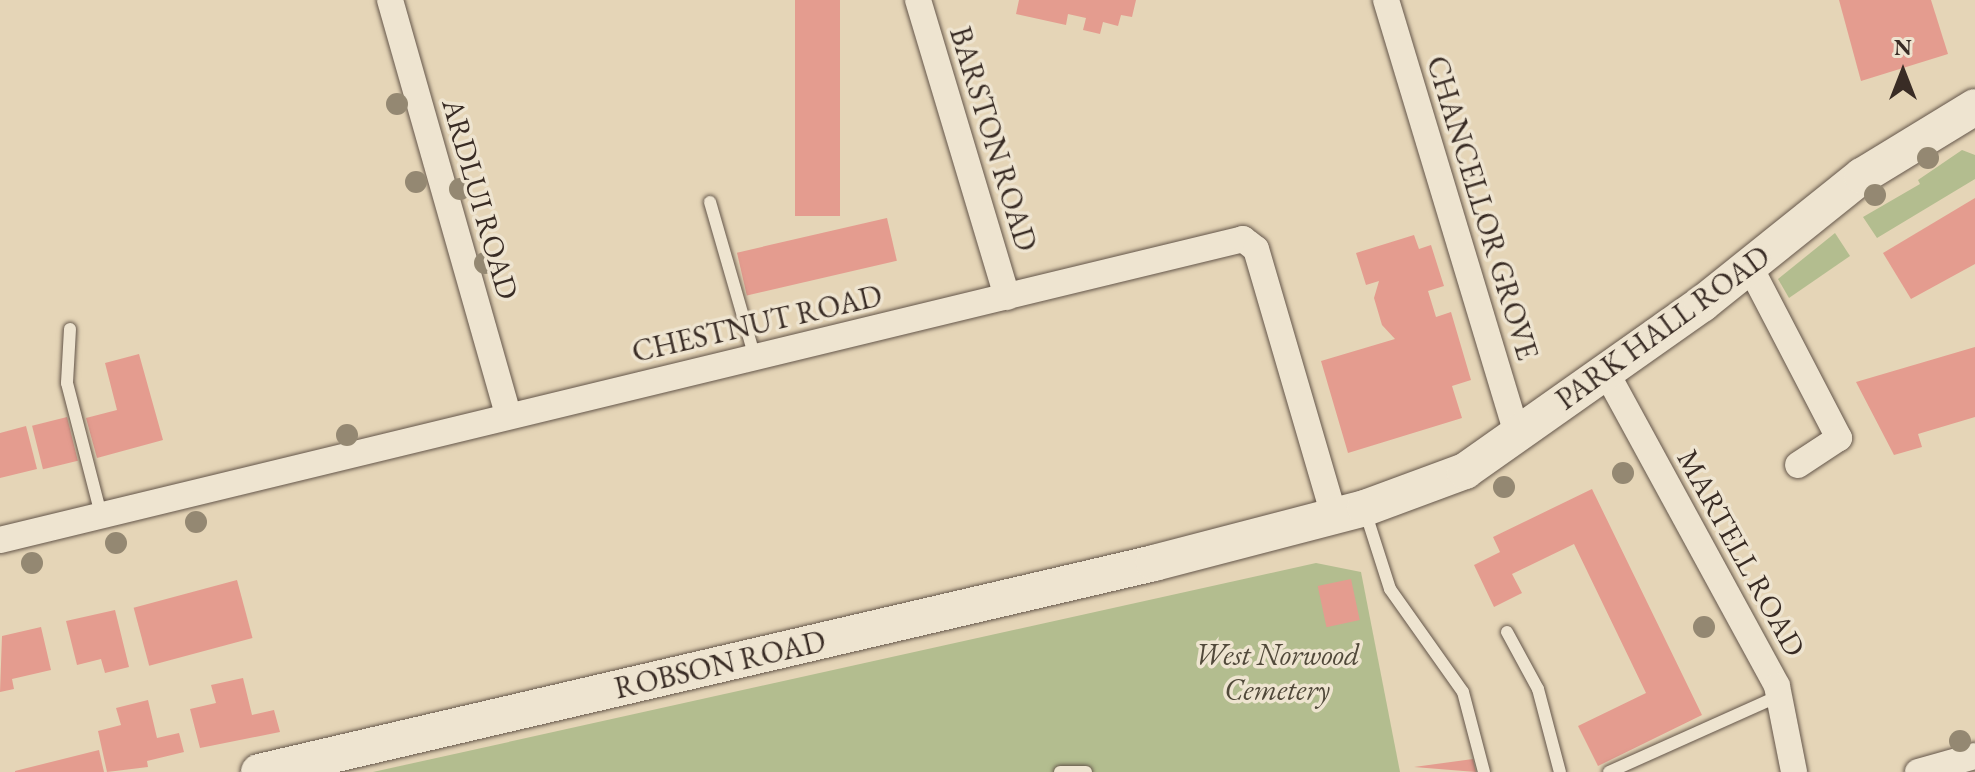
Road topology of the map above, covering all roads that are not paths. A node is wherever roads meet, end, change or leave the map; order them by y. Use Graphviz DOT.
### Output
graph roads {
  1 [pos="390,0"];
  2 [pos="918,0"];
  3 [pos="1386,0"];
  4 [pos="1975,107"];
  5 [pos="710,202"];
  6 [pos="1750,267"];
  7 [pos="1007,297"];
  8 [pos="70,329"];
  9 [pos="755,358"];
  10 [pos="1607,374"];
  11 [pos="508,415"];
  12 [pos="1517,435"];
  13 [pos="1798,465"];
  14 [pos="1349,512"];
  15 [pos="101,514"];
  16 [pos="0,540"];
  17 [pos="1507,632"];
  18 [pos="1779,696"];
  19 [pos="1975,756"];
  20 [pos="259,772"];
  21 [pos="1060,772"];
  22 [pos="1086,772"];
  23 [pos="1484,772"];
  24 [pos="1560,772"];
  25 [pos="1609,772"];
  26 [pos="1794,772"];
  27 [pos="1918,772"];
  1 -- 11 [label="street, ARDLUI ROAD"];
  2 -- 7 [label="street, BARSTON ROAD"];
  3 -- 12 [label="street, CHANCELLOR GROVE"];
  4 -- 6 [label="street, PARK HALL ROAD"];
  5 -- 9 [label="lane"];
  6 -- 10 [label="street, PARK HALL ROAD"];
  6 -- 13 [label="street"];
  7 -- 9 [label="street, CHESTNUT ROAD"];
  7 -- 14 [label="street, CHESTNUT ROAD"];
  8 -- 15 [label="lane"];
  9 -- 11 [label="street, CHESTNUT ROAD"];
  10 -- 12 [label="street, PARK HALL ROAD"];
  10 -- 18 [label="street, MARTELL ROAD"];
  11 -- 15 [label="street, CHESTNUT ROAD"];
  12 -- 14 [label="street, PARK HALL ROAD"];
  14 -- 20 [label="street, ROBSON ROAD"];
  14 -- 23 [label="lane"];
  15 -- 16 [label="street, CHESTNUT ROAD"];
  17 -- 24 [label="lane"];
  18 -- 25 [label="lane"];
  18 -- 26 [label="street, MARTELL ROAD"];
  19 -- 27 [label="street"];
  21 -- 22 [label="lane"];
}
